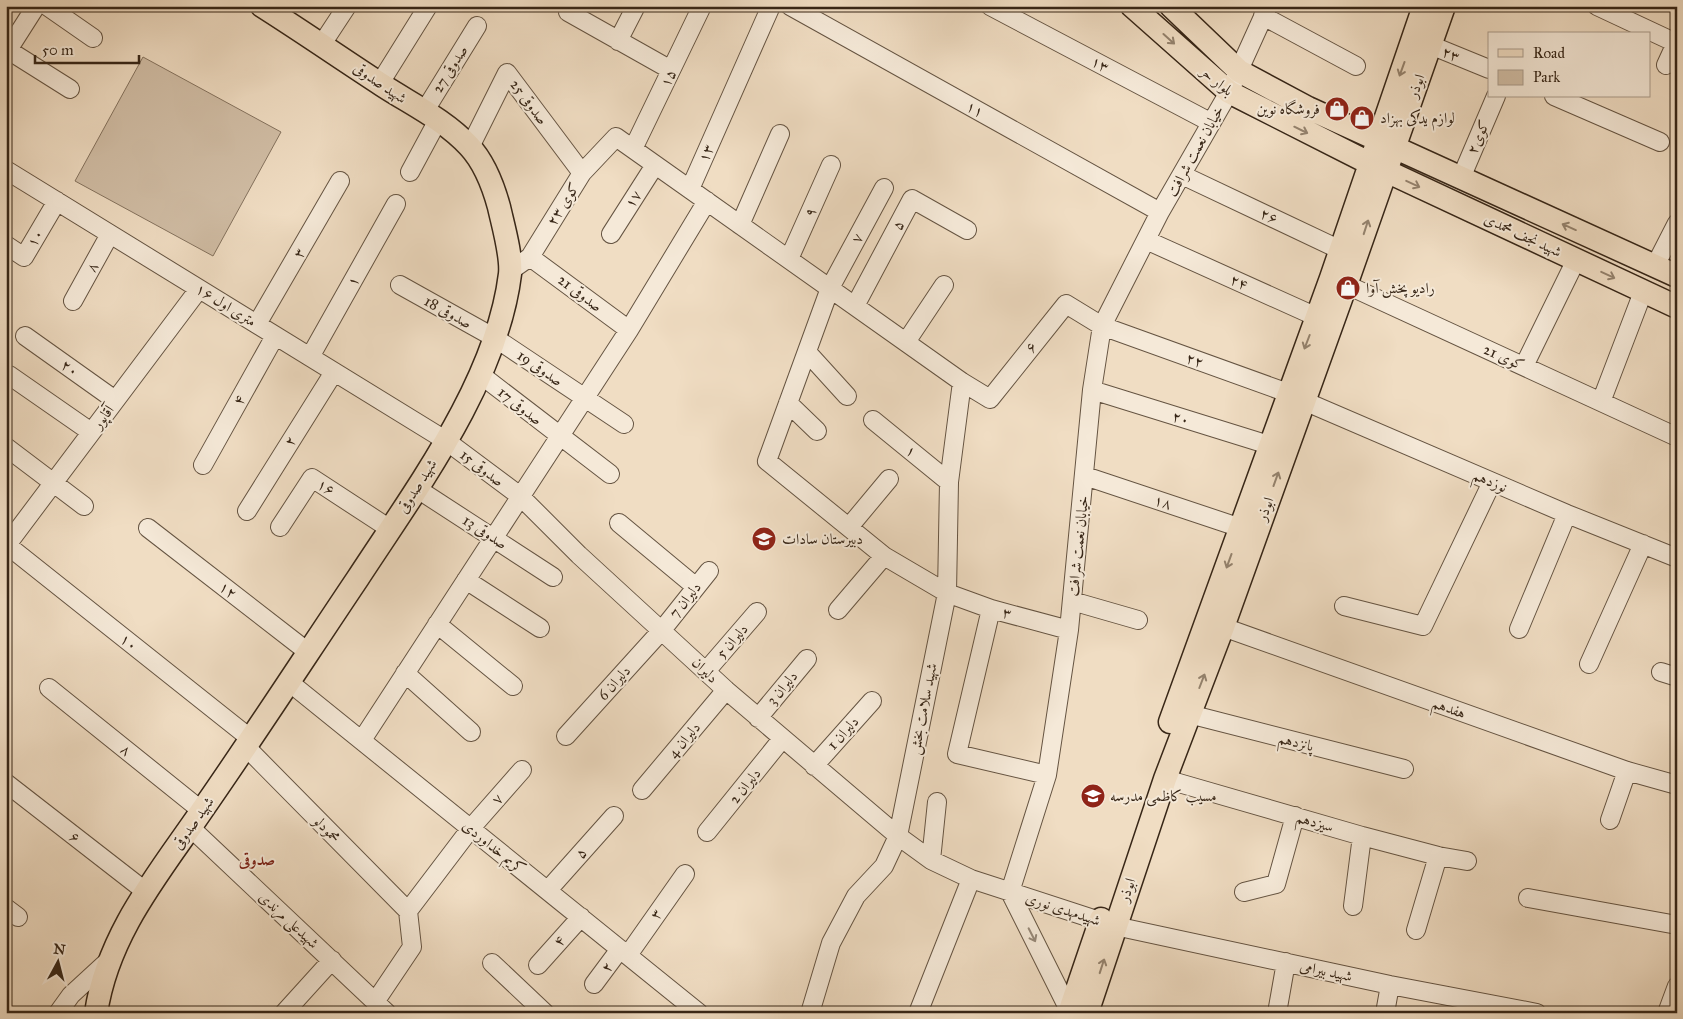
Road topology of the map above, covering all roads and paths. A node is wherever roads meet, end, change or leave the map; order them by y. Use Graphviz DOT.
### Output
graph roads {
  1 [pos="36,6"];
  2 [pos="47,6"];
  3 [pos="262,6"];
  4 [pos="346,6"];
  5 [pos="428,6"];
  6 [pos="570,6"];
  7 [pos="636,6"];
  8 [pos="702,6"];
  9 [pos="771,6"];
  10 [pos="790,6"];
  11 [pos="990,6"];
  12 [pos="1132,6"];
  13 [pos="1171,6"];
  14 [pos="1424,6"];
  15 [pos="1444,6"];
  16 [pos="1597,6"];
  17 [pos="1265,11"];
  18 [pos="477,26"];
  19 [pos="1646,31"];
  20 [pos="1650,32"];
  21 [pos="93,38"];
  22 [pos="618,41"];
  23 [pos="1422,42"];
  24 [pos="1676,42"];
  25 [pos="322,44"];
  26 [pos="7,52"];
  27 [pos="1666,65"];
  28 [pos="1356,66"];
  29 [pos="1488,69"];
  30 [pos="671,70"];
  31 [pos="1238,71"];
  32 [pos="380,84"];
  33 [pos="70,89"];
  34 [pos="1229,92"];
  35 [pos="1495,98"];
  36 [pos="1573,100"];
  37 [pos="431,116"];
  38 [pos="1210,122"];
  39 [pos="780,134"];
  40 [pos="1660,142"];
  41 [pos="1385,145"];
  42 [pos="470,147"];
  43 [pos="634,149"];
  44 [pos="831,164"];
  45 [pos="655,165"];
  46 [pos="1377,167"];
  47 [pos="6,170"];
  48 [pos="410,172"];
  49 [pos="582,174"];
  50 [pos="1182,175"];
  51 [pos="1461,178"];
  52 [pos="340,181"];
  53 [pos="884,188"];
  54 [pos="690,189"];
  55 [pos="57,201"];
  56 [pos="707,201"];
  57 [pos="396,204"];
  58 [pos="1160,212"];
  59 [pos="1677,223"];
  60 [pos="740,224"];
  61 [pos="967,230"];
  62 [pos="110,234"];
  63 [pos="611,234"];
  64 [pos="1146,240"];
  65 [pos="6,245"];
  66 [pos="1349,254"];
  67 [pos="530,256"];
  68 [pos="789,260"];
  69 [pos="1576,260"];
  70 [pos="1655,266"];
  71 [pos="510,271"];
  72 [pos="1677,276"];
  73 [pos="1339,282"];
  74 [pos="400,285"];
  75 [pos="944,285"];
  76 [pos="830,288"];
  77 [pos="199,289"];
  78 [pos="1643,292"];
  79 [pos="73,301"];
  80 [pos="855,306"];
  81 [pos="1677,307"];
  82 [pos="1324,320"];
  83 [pos="257,324"];
  84 [pos="1102,326"];
  85 [pos="629,330"];
  86 [pos="25,336"];
  87 [pos="275,336"];
  88 [pos="495,338"];
  89 [pos="906,342"];
  90 [pos="807,352"];
  91 [pos="310,357"];
  92 [pos="1524,366"];
  93 [pos="334,372"];
  94 [pos="9,375"];
  95 [pos="481,375"];
  96 [pos="962,382"];
  97 [pos="1092,390"];
  98 [pos="847,396"];
  99 [pos="1296,397"];
  100 [pos="585,398"];
  101 [pos="115,400"];
  102 [pos="1601,402"];
  103 [pos="788,403"];
  104 [pos="873,420"];
  105 [pos="624,424"];
  106 [pos="817,431"];
  107 [pos="91,432"];
  108 [pos="560,436"];
  109 [pos="1677,437"];
  110 [pos="445,440"];
  111 [pos="1269,445"];
  112 [pos="6,446"];
  113 [pos="203,465"];
  114 [pos="610,474"];
  115 [pos="1085,476"];
  116 [pos="889,479"];
  117 [pos="54,482"];
  118 [pos="949,482"];
  119 [pos="1492,482"];
  120 [pos="416,488"];
  121 [pos="520,496"];
  122 [pos="84,506"];
  123 [pos="247,511"];
  124 [pos="1567,514"];
  125 [pos="619,523"];
  126 [pos="280,527"];
  127 [pos="849,527"];
  128 [pos="148,528"];
  129 [pos="1241,528"];
  130 [pos="390,529"];
  131 [pos="494,537"];
  132 [pos="9,538"];
  133 [pos="1643,544"];
  134 [pos="884,556"];
  135 [pos="1677,558"];
  136 [pos="709,571"];
  137 [pos="553,577"];
  138 [pos="466,580"];
  139 [pos="696,587"];
  140 [pos="947,593"];
  141 [pos="1072,601"];
  142 [pos="1344,606"];
  143 [pos="991,609"];
  144 [pos="838,610"];
  145 [pos="757,612"];
  146 [pos="1138,620"];
  147 [pos="437,624"];
  148 [pos="1223,627"];
  149 [pos="540,628"];
  150 [pos="1518,629"];
  151 [pos="662,630"];
  152 [pos="1069,630"];
  153 [pos="308,652"];
  154 [pos="807,659"];
  155 [pos="1589,664"];
  156 [pos="706,670"];
  157 [pos="405,673"];
  158 [pos="289,682"];
  159 [pos="513,686"];
  160 [pos="49,688"];
  161 [pos="726,690"];
  162 [pos="872,701"];
  163 [pos="1189,714"];
  164 [pos="758,718"];
  165 [pos="471,732"];
  166 [pos="566,736"];
  167 [pos="782,739"];
  168 [pos="362,740"];
  169 [pos="248,743"];
  170 [pos="814,766"];
  171 [pos="1404,769"];
  172 [pos="522,770"];
  173 [pos="1627,771"];
  174 [pos="1047,775"];
  175 [pos="1165,779"];
  176 [pos="6,783"];
  177 [pos="1677,786"];
  178 [pos="642,790"];
  179 [pos="937,802"];
  180 [pos="614,816"];
  181 [pos="1296,816"];
  182 [pos="196,819"];
  183 [pos="1610,820"];
  184 [pos="471,828"];
  185 [pos="708,832"];
  186 [pos="898,836"];
  187 [pos="1362,836"];
  188 [pos="1438,856"];
  189 [pos="931,860"];
  190 [pos="1467,861"];
  191 [pos="685,874"];
  192 [pos="971,879"];
  193 [pos="144,890"];
  194 [pos="548,890"];
  195 [pos="1010,892"];
  196 [pos="1244,892"];
  197 [pos="1528,898"];
  198 [pos="1353,906"];
  199 [pos="408,911"];
  200 [pos="581,917"];
  201 [pos="1108,924"];
  202 [pos="1677,925"];
  203 [pos="1416,930"];
  204 [pos="624,952"];
  205 [pos="109,960"];
  206 [pos="332,960"];
  207 [pos="492,962"];
  208 [pos="1286,962"];
  209 [pos="538,965"];
  210 [pos="594,984"];
  211 [pos="1390,985"];
  212 [pos="1677,986"];
  213 [pos="1468,1006"];
  214 [pos="381,1007"];
  215 [pos="1075,1012"];
  216 [pos="58,1013"];
  217 [pos="96,1013"];
  218 [pos="284,1013"];
  219 [pos="545,1013"];
  220 [pos="699,1013"];
  221 [pos="810,1013"];
  222 [pos="918,1013"];
  223 [pos="1277,1013"];
  224 [pos="1385,1013"];
  225 [pos="1537,1013"];
  226 [pos="1667,1013"];
  1 -- 26 [label="street"];
  2 -- 21 [label="street"];
  3 -- 25 [label="main road, شهید صدوقی"];
  4 -- 25 [label="street"];
  5 -- 32 [label="street"];
  6 -- 22 [label="street"];
  7 -- 22 [label="street"];
  8 -- 30 [label="street, ۱۵"];
  9 -- 54 [label="street, ۱۳"];
  10 -- 58 [label="street, ۱۱"];
  11 -- 38 [label="street, ۱۳"];
  12 -- 34 [label="main road, بلوار حر, one-way"];
  13 -- 31 [label="main road, بلوار حر"];
  14 -- 23 [label="main road, ابوذر"];
  15 -- 23 [label="main road, ابوذر"];
  16 -- 19 [label="street"];
  17 -- 28 [label="street"];
  17 -- 31 [label="street, خیابان نعمت شرافت"];
  18 -- 37 [label="street, صدوقی 27"];
  20 -- 24 [label="street"];
  22 -- 30 [label="street"];
  23 -- 29 [label="street, ۲۳"];
  23 -- 41 [label="main road, ابوذر"];
  24 -- 27 [label="street"];
  25 -- 32 [label="main road, شهید صدوقی"];
  26 -- 33 [label="street"];
  30 -- 43 [label="street, ۱۵"];
  31 -- 34 [label="street, خیابان نعمت شرافت"];
  31 -- 41 [label="main road, بلوار حر"];
  32 -- 37 [label="main road, شهید صدوقی"];
  34 -- 38 [label="street, خیابان نعمت شرافت"];
  34 -- 46 [label="main road, بلوار حر, one-way"];
  35 -- 51 [label="street, کوی۲"];
  36 -- 40 [label="street"];
  37 -- 42 [label="main road, شهید صدوقی"];
  37 -- 48 [label="street, صدوقی 27"];
  38 -- 50 [label="street, خیابان نعمت شرافت"];
  39 -- 60 [label="street"];
  41 -- 46 [label="main road, ابوذر"];
  41 -- 51 [label="main road, شهید نجف محمدی"];
  42 -- 49 [label="street, صدوقی 25"];
  42 -- 71 [label="main road, شهید صدوقی"];
  43 -- 45 [label="street"];
  43 -- 49 [label="street, کوی ۲۳"];
  44 -- 68 [label="street, ۹"];
  45 -- 54 [label="street"];
  45 -- 63 [label="street, ۱۷"];
  46 -- 66 [label="main road, ابوذر"];
  46 -- 69 [label="main road, شهید نجف محمدی, one-way"];
  47 -- 55 [label="street, ۱۶ متری اول"];
  49 -- 67 [label="street, کوی ۲۳"];
  50 -- 58 [label="street, خیابان نعمت شرافت"];
  50 -- 66 [label="street, ۲۶"];
  70 -- 51 [label="main road, شهید نجف محمدی, one-way"];
  52 -- 83 [label="street, ۳"];
  53 -- 76 [label="street, ۷"];
  54 -- 56 [label="street"];
  55 -- 62 [label="street, ۱۶ متری اول"];
  55 -- 65 [label="street, ۱۰"];
  56 -- 60 [label="street"];
  56 -- 85 [label="street"];
  57 -- 91 [label="street, ۱"];
  58 -- 64 [label="street, خیابان نعمت شرافت"];
  59 -- 70 [label="street"];
  60 -- 68 [label="street"];
  61 -- 80 [label="street, ۵"];
  62 -- 77 [label="street, ۱۶ متری اول"];
  62 -- 79 [label="street, ۸"];
  64 -- 82 [label="street, ۲۴"];
  64 -- 84 [label="street, خیابان نعمت شرافت"];
  66 -- 73 [label="main road, ابوذر"];
  67 -- 71 [label="street, کوی ۲۳"];
  67 -- 85 [label="street, صدوقی 21"];
  68 -- 76 [label="street"];
  69 -- 78 [label="main road, شهید نجف محمدی, one-way"];
  69 -- 92 [label="street"];
  70 -- 72 [label="main road, شهید نجف محمدی"];
  70 -- 78 [label="main road"];
  71 -- 88 [label="main road, شهید صدوقی"];
  73 -- 82 [label="main road, ابوذر"];
  73 -- 92 [label="street, کوی 21"];
  74 -- 88 [label="street, صدوقی 18"];
  75 -- 89 [label="street"];
  76 -- 80 [label="street"];
  76 -- 90 [label="street, ۷"];
  77 -- 83 [label="street, ۱۶ متری اول"];
  77 -- 101 [label="street, آقاپور"];
  78 -- 81 [label="main road, شهید نجف محمدی"];
  78 -- 102 [label="street"];
  80 -- 89 [label="street"];
  82 -- 99 [label="main road, ابوذر"];
  83 -- 87 [label="street, ۱۶ متری اول"];
  84 -- 96 [label="street, ۶"];
  84 -- 97 [label="street, خیابان نعمت شرافت"];
  84 -- 99 [label="street, ۲۲"];
  85 -- 100 [label="street"];
  86 -- 101 [label="street, ۲۰"];
  87 -- 91 [label="street, ۱۶ متری اول"];
  87 -- 113 [label="street, ۴"];
  88 -- 95 [label="main road, شهید صدوقی"];
  88 -- 100 [label="street, صدوقی 19"];
  89 -- 96 [label="street"];
  90 -- 98 [label="street"];
  90 -- 103 [label="street, ۷"];
  91 -- 93 [label="street, ۱۶ متری اول"];
  92 -- 102 [label="street, کوی 21"];
  93 -- 110 [label="street, ۱۶ متری اول"];
  93 -- 123 [label="street, ۲"];
  94 -- 107 [label="street"];
  95 -- 108 [label="street, صدوقی 17"];
  95 -- 110 [label="main road, شهید صدوقی"];
  96 -- 118 [label="street, شهید سلامت بخش"];
  97 -- 111 [label="street, ۲۰"];
  97 -- 115 [label="street, خیابان نعمت شرافت"];
  99 -- 111 [label="main road, ابوذر"];
  99 -- 119 [label="street, نوزدهم"];
  148 -- 99 [label="main road, ابوذر, one-way"];
  100 -- 105 [label="street, صدوقی 19"];
  100 -- 108 [label="street"];
  101 -- 107 [label="street, آقاپور"];
  102 -- 109 [label="street, کوی 21"];
  103 -- 106 [label="street"];
  103 -- 127 [label="street, ۳"];
  104 -- 118 [label="street, ۱"];
  107 -- 117 [label="street, آقاپور"];
  108 -- 114 [label="street, صدوقی 17"];
  108 -- 121 [label="street"];
  110 -- 120 [label="main road, شهید صدوقی"];
  110 -- 121 [label="street, صدوقی 15"];
  111 -- 129 [label="main road, ابوذر"];
  112 -- 117 [label="street"];
  115 -- 129 [label="street, ۱۸"];
  115 -- 141 [label="street, خیابان نعمت شرافت"];
  116 -- 127 [label="street"];
  117 -- 122 [label="street"];
  117 -- 132 [label="street, آقاپور"];
  118 -- 140 [label="street, شهید سلامت بخش"];
  119 -- 124 [label="street, نوزدهم"];
  119 -- 142 [label="street"];
  120 -- 130 [label="main road, شهید صدوقی"];
  120 -- 131 [label="street, صدوقی 13"];
  121 -- 131 [label="street"];
  121 -- 151 [label="street, دلیران"];
  124 -- 133 [label="street, نوزدهم"];
  124 -- 150 [label="street"];
  125 -- 139 [label="street"];
  126 -- 130 [label="street, ۱۶"];
  127 -- 134 [label="street, ۳"];
  128 -- 153 [label="street, ۱۲"];
  129 -- 201 [label="main road, ابوذر, one-way"];
  130 -- 153 [label="main road, شهید صدوقی"];
  131 -- 137 [label="street, صدوقی 13"];
  131 -- 138 [label="street"];
  132 -- 169 [label="street, ۱۰"];
  133 -- 135 [label="street, نوزدهم"];
  133 -- 155 [label="street"];
  134 -- 140 [label="street, ۳"];
  134 -- 144 [label="street"];
  136 -- 139 [label="street, دلیران 7"];
  138 -- 147 [label="street"];
  138 -- 149 [label="street"];
  139 -- 151 [label="street, دلیران 7"];
  140 -- 143 [label="street, ۳"];
  140 -- 186 [label="street, شهید سلامت بخش"];
  141 -- 146 [label="street"];
  141 -- 152 [label="street, خیابان نعمت شرافت"];
  143 -- 152 [label="street, ۳"];
  143 -- 174 [label="street"];
  145 -- 156 [label="street, دلیران 5"];
  147 -- 157 [label="street"];
  147 -- 159 [label="street"];
  163 -- 148 [label="main road, ابوذر, one-way"];
  148 -- 173 [label="street, هفدهم"];
  151 -- 156 [label="street, دلیران"];
  151 -- 166 [label="street, دلیران 6"];
  152 -- 174 [label="street, خیابان نعمت شرافت"];
  153 -- 158 [label="main road, شهید صدوقی"];
  154 -- 164 [label="street, دلیران 3"];
  156 -- 161 [label="street, دلیران"];
  157 -- 165 [label="street"];
  157 -- 168 [label="street"];
  158 -- 168 [label="street, کریم خداوردی"];
  158 -- 169 [label="main road, شهید صدوقی"];
  160 -- 182 [label="street, ۸"];
  161 -- 164 [label="street, دلیران"];
  161 -- 178 [label="street, دلیران 4"];
  162 -- 170 [label="street, دلیران 1"];
  163 -- 171 [label="street, پانزدهم"];
  163 -- 175 [label="main road, ابوذر"];
  164 -- 167 [label="street, دلیران"];
  167 -- 170 [label="street, دلیران"];
  167 -- 185 [label="street, دلیران 2"];
  168 -- 184 [label="street, کریم خداوردی"];
  169 -- 182 [label="main road, شهید صدوقی"];
  169 -- 199 [label="street, محمودلو"];
  170 -- 186 [label="street, دلیران"];
  172 -- 184 [label="street, ۷"];
  173 -- 177 [label="street, هفدهم"];
  173 -- 183 [label="street"];
  174 -- 195 [label="street, خیابان نعمت شرافت"];
  175 -- 181 [label="street, سیزدهم"];
  175 -- 201 [label="main road, ابوذر"];
  176 -- 193 [label="street, ۶"];
  179 -- 189 [label="street"];
  180 -- 194 [label="street, ۵"];
  181 -- 187 [label="street, سیزدهم"];
  181 -- 196 [label="street"];
  182 -- 193 [label="main road, شهید صدوقی"];
  182 -- 206 [label="street, شهیدعلی مرندی"];
  184 -- 194 [label="street, کریم خداوردی"];
  184 -- 199 [label="street, ۷"];
  186 -- 189 [label="street, دلیران"];
  186 -- 221 [label="street, شهید سلامت بخش"];
  187 -- 188 [label="street, سیزدهم"];
  187 -- 198 [label="street"];
  188 -- 190 [label="street, سیزدهم"];
  188 -- 203 [label="street"];
  189 -- 192 [label="street, دلیران"];
  191 -- 204 [label="street, ۳"];
  192 -- 195 [label="street, شهیدمهدی نوری"];
  192 -- 222 [label="street"];
  193 -- 205 [label="main road, شهید صدوقی"];
  194 -- 200 [label="street, کریم خداوردی"];
  195 -- 201 [label="street, شهیدمهدی نوری"];
  195 -- 215 [label="street, one-way"];
  197 -- 202 [label="street"];
  199 -- 214 [label="street"];
  200 -- 204 [label="street, کریم خداوردی"];
  200 -- 209 [label="street, ۴"];
  201 -- 208 [label="street, شهید بیرامی"];
  201 -- 215 [label="main road, ابوذر"];
  204 -- 210 [label="street, ۲"];
  204 -- 220 [label="street, کریم خداوردی"];
  205 -- 216 [label="street"];
  205 -- 217 [label="main road, شهید صدوقی"];
  206 -- 214 [label="street, شهیدعلی مرندی"];
  206 -- 218 [label="street"];
  207 -- 219 [label="street"];
  208 -- 211 [label="street, شهید بیرامی"];
  208 -- 223 [label="street"];
  211 -- 213 [label="street, شهید بیرامی"];
  211 -- 224 [label="street"];
  212 -- 226 [label="street"];
  213 -- 225 [label="street, شهید بیرامی"];
}
